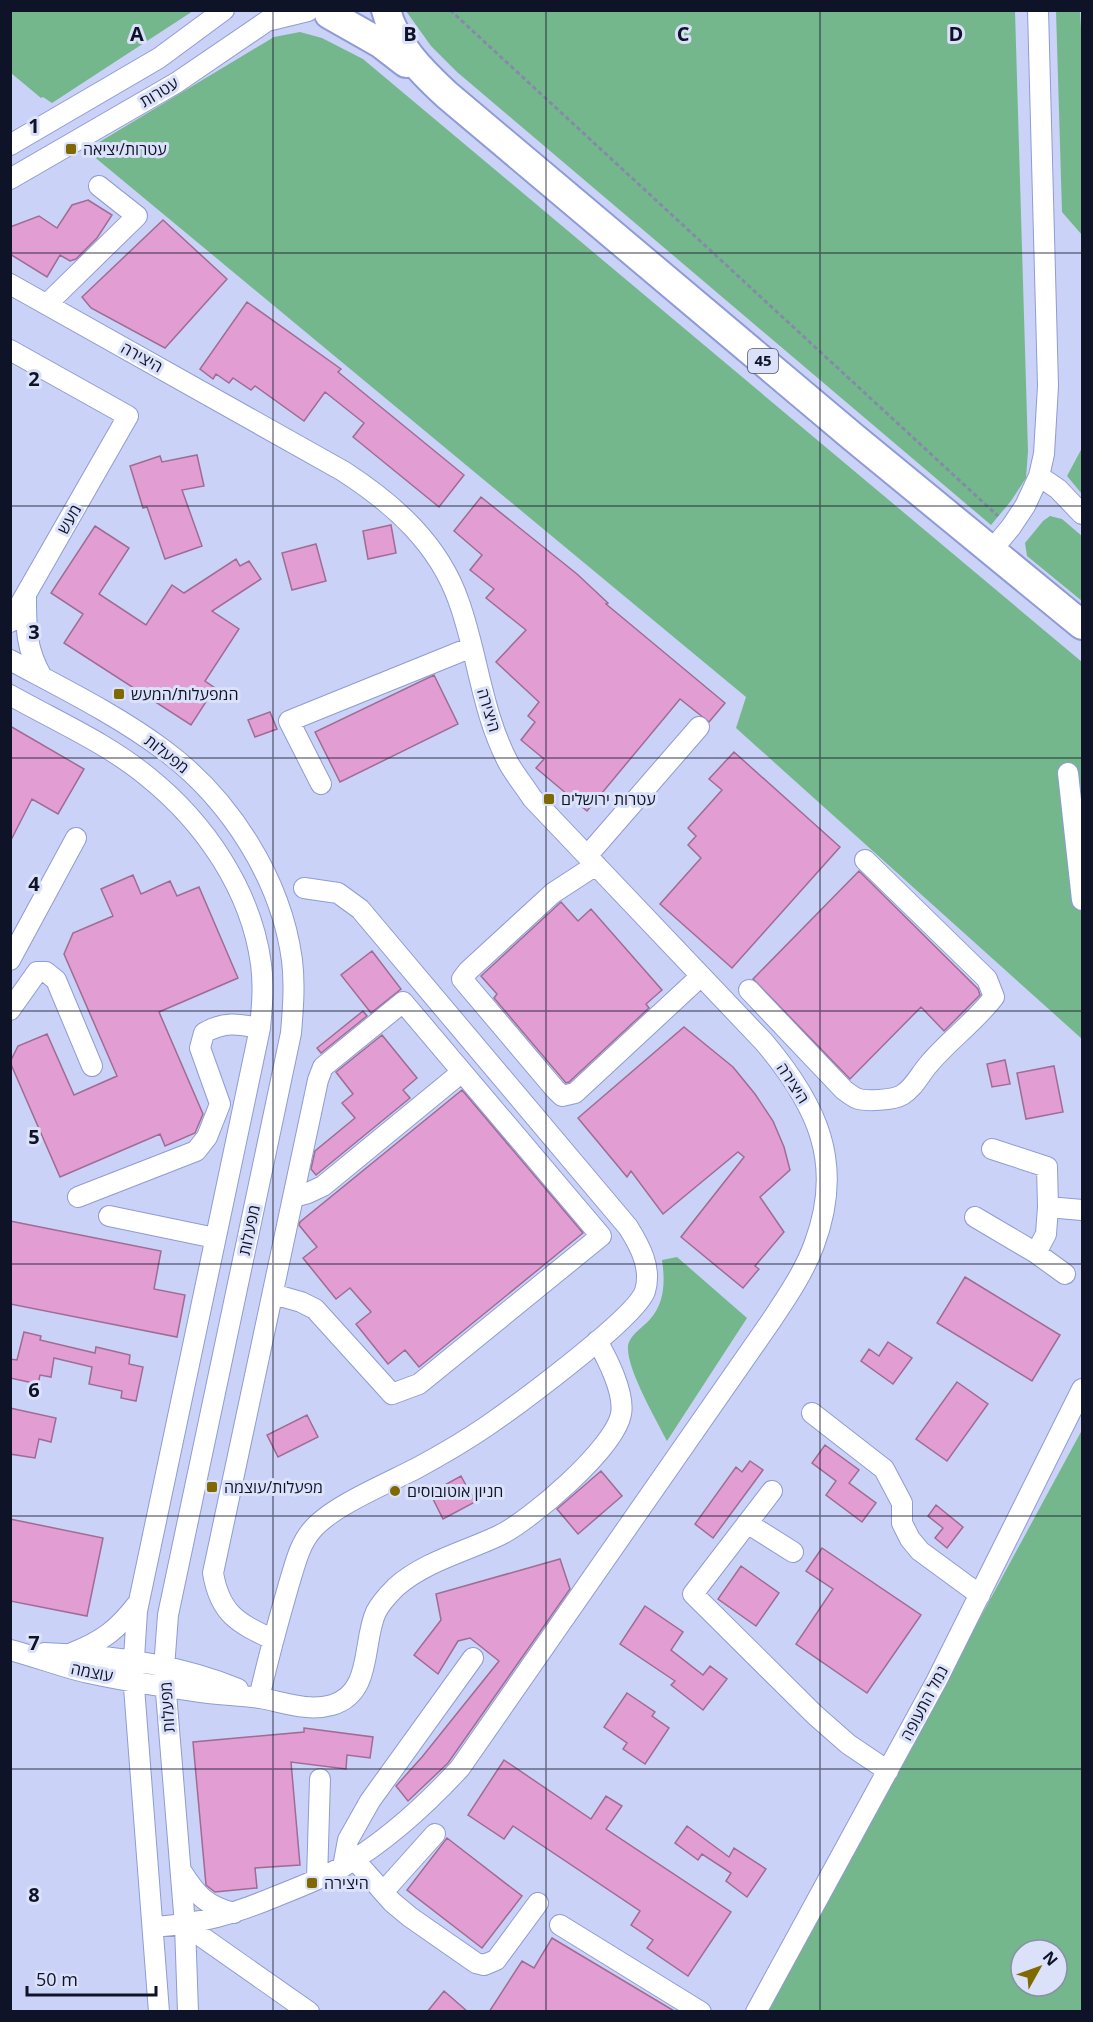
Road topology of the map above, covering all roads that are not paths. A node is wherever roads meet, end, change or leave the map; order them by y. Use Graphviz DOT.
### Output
graph roads {
  1 [pos="224,10"];
  2 [pos="386,10"];
  3 [pos="1038,10"];
  4 [pos="323,12"];
  5 [pos="447,95"];
  6 [pos="10,145"];
  7 [pos="10,179"];
  8 [pos="99,186"];
  9 [pos="10,284"];
  10 [pos="47,304"];
  11 [pos="10,350"];
  12 [pos="1039,476"];
  13 [pos="1083,514"];
  14 [pos="991,551"];
  15 [pos="26,594"];
  16 [pos="10,622"];
  17 [pos="1083,624"];
  18 [pos="472,646"];
  19 [pos="10,660"];
  20 [pos="42,677"];
  21 [pos="10,695"];
  22 [pos="20,705"];
  23 [pos="699,727"];
  24 [pos="1068,773"];
  25 [pos="321,784"];
  26 [pos="76,838"];
  27 [pos="865,860"];
  28 [pos="592,861"];
  29 [pos="304,888"];
  30 [pos="1083,900"];
  31 [pos="10,960"];
  32 [pos="701,976"];
  33 [pos="748,990"];
  34 [pos="10,1010"];
  35 [pos="260,1028"];
  36 [pos="92,1066"];
  37 [pos="462,1072"];
  38 [pos="832,1078"];
  39 [pos="804,1096"];
  40 [pos="992,1149"];
  41 [pos="78,1197"];
  42 [pos="293,1197"];
  43 [pos="1048,1207"];
  44 [pos="1083,1210"];
  45 [pos="109,1216"];
  46 [pos="975,1216"];
  47 [pos="215,1238"];
  48 [pos="1036,1253"];
  49 [pos="1065,1274"];
  50 [pos="273,1293"];
  51 [pos="597,1341"];
  52 [pos="1083,1389"];
  53 [pos="812,1413"];
  54 [pos="772,1491"];
  55 [pos="747,1523"];
  56 [pos="793,1552"];
  57 [pos="980,1595"];
  58 [pos="138,1603"];
  59 [pos="272,1639"];
  60 [pos="15,1652"];
  61 [pos="70,1654"];
  62 [pos="473,1658"];
  63 [pos="134,1671"];
  64 [pos="165,1677"];
  65 [pos="259,1698"];
  66 [pos="888,1771"];
  67 [pos="320,1779"];
  68 [pos="435,1834"];
  69 [pos="349,1863"];
  70 [pos="180,1870"];
  71 [pos="317,1879"];
  72 [pos="383,1892"];
  73 [pos="538,1903"];
  74 [pos="234,1914"];
  75 [pos="185,1925"];
  76 [pos="560,1925"];
  77 [pos="153,1927"];
  78 [pos="159,2012"];
  79 [pos="188,2012"];
  80 [pos="309,2012"];
  81 [pos="700,2012"];
  82 [pos="756,2012"];
  1 -- 6 [label="street, עטרות"];
  2 -- 5 [label="highway, 45"];
  3 -- 12 [label="street"];
  4 -- 5 [label="highway, 45"];
  4 -- 7 [label="street, עטרות"];
  5 -- 14 [label="highway, 45"];
  8 -- 10 [label="street"];
  9 -- 10 [label="street, היצירה"];
  10 -- 18 [label="street, היצירה"];
  11 -- 15 [label="street, מעש"];
  12 -- 13 [label="street"];
  12 -- 14 [label="street"];
  14 -- 17 [label="highway, 45"];
  15 -- 16 [label="street, מעש"];
  15 -- 20 [label="street"];
  18 -- 25 [label="street"];
  18 -- 28 [label="street, היצירה"];
  19 -- 20 [label="street, מפעלות"];
  20 -- 64 [label="street, מפעלות"];
  21 -- 22 [label="street, מפעלות"];
  22 -- 35 [label="street, מפעלות"];
  23 -- 28 [label="street"];
  24 -- 30 [label="street"];
  26 -- 31 [label="street"];
  27 -- 38 [label="street"];
  28 -- 32 [label="street, היצירה"];
  28 -- 32 [label="street"];
  29 -- 51 [label="street"];
  32 -- 39 [label="street, היצירה"];
  33 -- 38 [label="street"];
  34 -- 36 [label="street"];
  35 -- 41 [label="street"];
  35 -- 47 [label="street, מפעלות"];
  37 -- 42 [label="street"];
  37 -- 42 [label="street"];
  37 -- 50 [label="street"];
  38 -- 39 [label="street"];
  39 -- 69 [label="street, היצירה"];
  40 -- 43 [label="street"];
  42 -- 50 [label="street"];
  43 -- 44 [label="street"];
  43 -- 48 [label="street"];
  45 -- 47 [label="street"];
  46 -- 48 [label="street"];
  47 -- 58 [label="street, מפעלות"];
  48 -- 49 [label="street"];
  50 -- 59 [label="street"];
  51 -- 59 [label="street"];
  51 -- 65 [label="street, עוצמה"];
  52 -- 57 [label="street, נמל התעופה"];
  53 -- 57 [label="street"];
  54 -- 55 [label="street"];
  55 -- 56 [label="street"];
  55 -- 66 [label="street"];
  57 -- 66 [label="street, נמל התעופה"];
  58 -- 61 [label="street"];
  58 -- 63 [label="street, מפעלות"];
  59 -- 65 [label="street"];
  60 -- 61 [label="street, עוצמה"];
  60 -- 63 [label="street, עוצמה"];
  61 -- 63 [label="street, עוצמה"];
  62 -- 69 [label="street"];
  63 -- 64 [label="street, עוצמה"];
  63 -- 77 [label="street, מפעלות"];
  64 -- 65 [label="street, עוצמה"];
  64 -- 70 [label="street, מפעלות"];
  66 -- 82 [label="street, נמל התעופה"];
  67 -- 71 [label="street"];
  68 -- 72 [label="street"];
  69 -- 71 [label="street, היצירה"];
  69 -- 72 [label="street"];
  70 -- 74 [label="street"];
  70 -- 75 [label="street, מפעלות"];
  71 -- 74 [label="street, היצירה"];
  72 -- 73 [label="street"];
  74 -- 75 [label="street, היצירה"];
  75 -- 77 [label="street, היצירה"];
  75 -- 79 [label="street, מפעלות"];
  75 -- 80 [label="street"];
  76 -- 81 [label="street"];
  77 -- 78 [label="street, מפעלות"];
}
